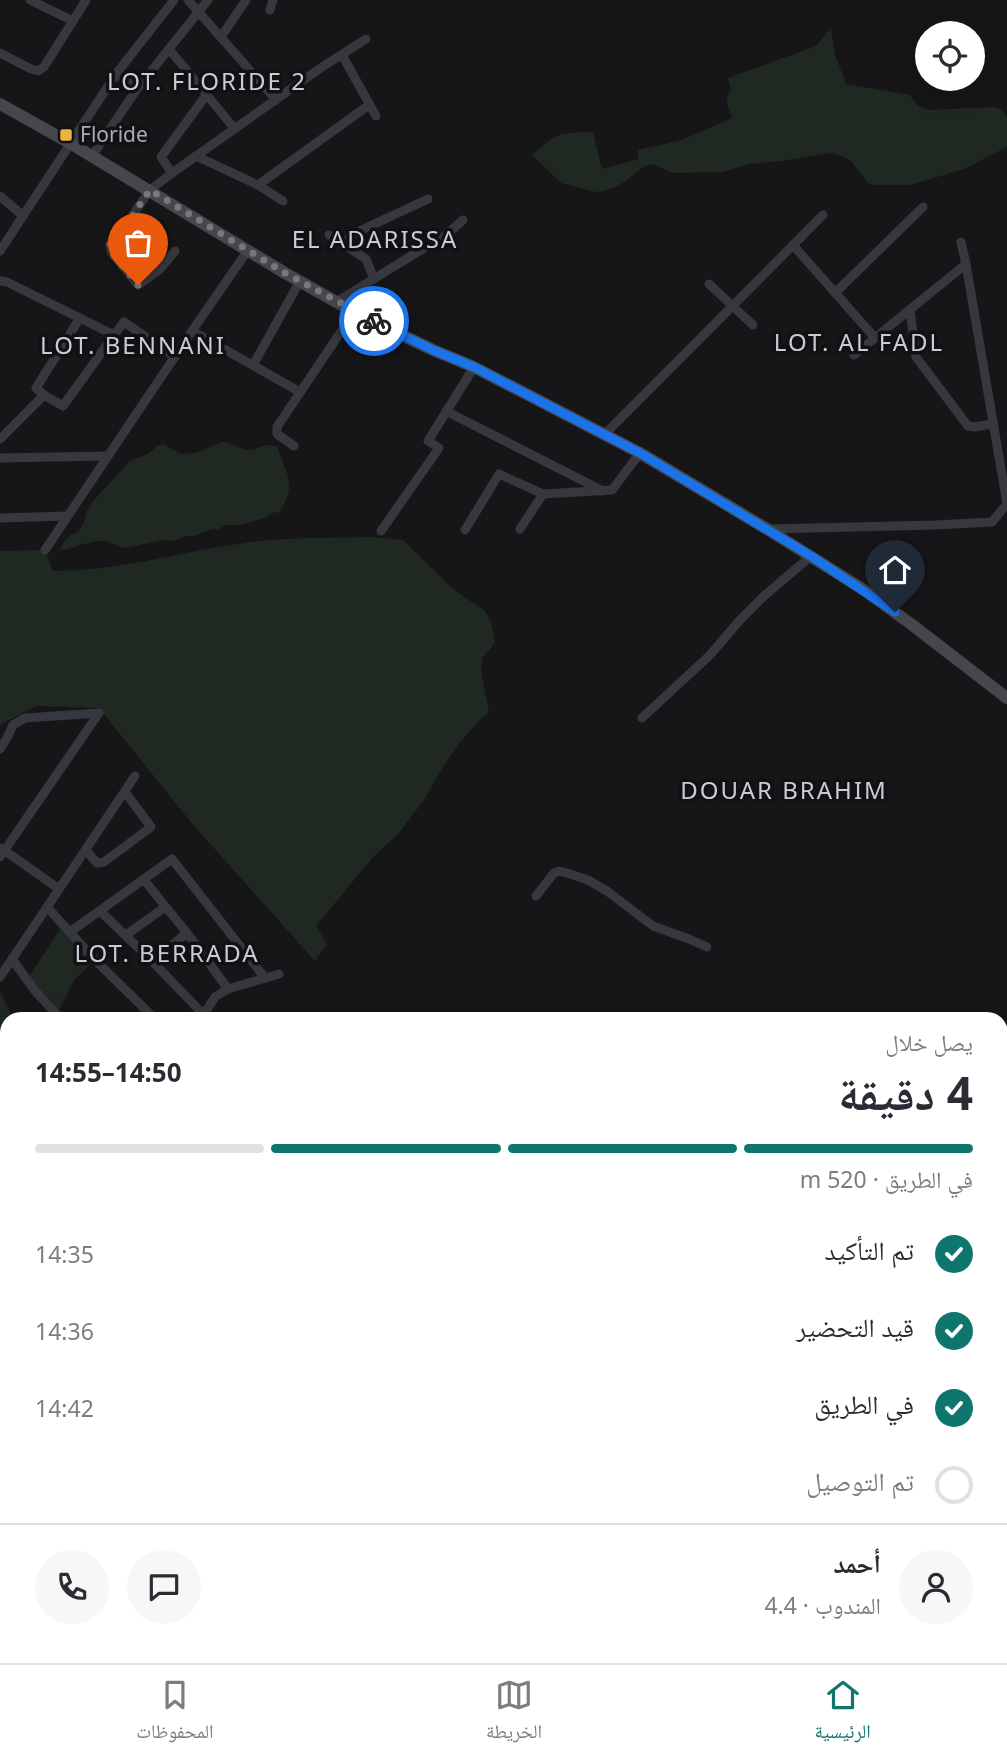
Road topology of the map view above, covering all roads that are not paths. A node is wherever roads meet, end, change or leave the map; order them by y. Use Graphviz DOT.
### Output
graph roads {
  1 [pos="30,0"];
  2 [pos="86,0"];
  3 [pos="174,0"];
  4 [pos="188,0"];
  5 [pos="208,0"];
  6 [pos="246,0"];
  7 [pos="273,0"];
  8 [pos="270,10"];
  9 [pos="199,11"];
  10 [pos="73,21"];
  11 [pos="221,37"];
  12 [pos="366,39"];
  13 [pos="169,49"];
  14 [pos="0,53"];
  15 [pos="342,55"];
  16 [pos="116,74"];
  17 [pos="138,89"];
  18 [pos="206,94"];
  19 [pos="276,100"];
  20 [pos="369,105"];
  21 [pos="1,106"];
  22 [pos="376,116"];
  23 [pos="234,128"];
  24 [pos="70,143"];
  25 [pos="92,156"];
  26 [pos="197,156"];
  27 [pos="172,173"];
  28 [pos="258,185"];
  29 [pos="150,190"];
  30 [pos="0,196"];
  31 [pos="428,200"];
  32 [pos="283,201"];
  33 [pos="923,207"];
  34 [pos="823,215"];
  35 [pos="23,216"];
  36 [pos="463,220"];
  37 [pos="329,235"];
  38 [pos="961,242"];
  39 [pos="343,244"];
  40 [pos="793,245"];
  41 [pos="248,250"];
  42 [pos="0,251"];
  43 [pos="175,251"];
  44 [pos="966,264"];
  45 [pos="374,279"];
  46 [pos="0,281"];
  47 [pos="300,281"];
  48 [pos="709,284"];
  49 [pos="835,293"];
  50 [pos="336,302"];
  51 [pos="732,306"];
  52 [pos="910,309"];
  53 [pos="354,312"];
  54 [pos="80,318"];
  55 [pos="753,325"];
  56 [pos="191,331"];
  57 [pos="114,335"];
  58 [pos="874,338"];
  59 [pos="854,355"];
  60 [pos="175,357"];
  61 [pos="253,365"];
  62 [pos="474,367"];
  63 [pos="300,392"];
  64 [pos="44,395"];
  65 [pos="446,411"];
  66 [pos="993,424"];
  67 [pos="605,434"];
  68 [pos="1007,438"];
  69 [pos="0,439"];
  70 [pos="293,446"];
  71 [pos="997,447"];
  72 [pos="640,453"];
  73 [pos="108,456"];
  74 [pos="0,457"];
  75 [pos="603,491"];
  76 [pos="543,494"];
  77 [pos="1007,504"];
  78 [pos="68,516"];
  79 [pos="0,518"];
  80 [pos="1007,519"];
  81 [pos="992,522"];
  82 [pos="520,529"];
  83 [pos="767,529"];
  84 [pos="464,530"];
  85 [pos="381,531"];
  86 [pos="46,550"];
  87 [pos="811,556"];
  88 [pos="1007,698"];
  89 [pos="642,718"];
  90 [pos="0,749"];
  91 [pos="135,776"];
  92 [pos="125,792"];
  93 [pos="86,850"];
  94 [pos="2,851"];
  95 [pos="144,880"];
  96 [pos="59,889"];
  97 [pos="536,896"];
  98 [pos="47,907"];
  99 [pos="165,907"];
  100 [pos="100,911"];
  101 [pos="70,932"];
  102 [pos="187,933"];
  103 [pos="126,935"];
  104 [pos="707,947"];
  105 [pos="12,959"];
  106 [pos="152,961"];
  107 [pos="279,974"];
  108 [pos="0,977"];
  109 [pos="265,978"];
  110 [pos="228,989"];
  111 [pos="54,1012"];
  112 [pos="148,1012"];
  113 [pos="198,1012"];
  114 [pos="205,1012"];
  1 -- 10 [label="street"];
  2 -- 10 [label="street"];
  3 -- 16 [label="street"];
  4 -- 9 [label="street"];
  5 -- 9 [label="street"];
  6 -- 11 [label="street"];
  7 -- 8 [label="street"];
  9 -- 11 [label="street"];
  9 -- 13 [label="street"];
  10 -- 14 [label="street"];
  11 -- 19 [label="street"];
  12 -- 15 [label="street"];
  13 -- 17 [label="street"];
  13 -- 18 [label="street"];
  15 -- 19 [label="street"];
  15 -- 20 [label="street"];
  16 -- 17 [label="street"];
  16 -- 24 [label="street"];
  17 -- 25 [label="street"];
  18 -- 23 [label="street"];
  18 -- 27 [label="street"];
  19 -- 23 [label="street"];
  20 -- 22 [label="street"];
  20 -- 28 [label="street"];
  21 -- 24 [label="street"];
  23 -- 26 [label="street"];
  24 -- 25 [label="street"];
  24 -- 35 [label="street"];
  25 -- 29 [label="street"];
  26 -- 27 [label="street"];
  26 -- 28 [label="street"];
  27 -- 29 [label="street"];
  28 -- 32 [label="street"];
  29 -- 41 [label="street"];
  29 -- 43 [label="street"];
  30 -- 35 [label="street"];
  31 -- 39 [label="street"];
  33 -- 49 [label="street"];
  34 -- 40 [label="street"];
  35 -- 42 [label="street"];
  36 -- 45 [label="street"];
  37 -- 39 [label="street"];
  38 -- 44 [label="street"];
  39 -- 45 [label="street"];
  40 -- 49 [label="street"];
  40 -- 51 [label="street"];
  41 -- 47 [label="street"];
  41 -- 56 [label="street"];
  44 -- 52 [label="street"];
  44 -- 66 [label="street"];
  45 -- 50 [label="street"];
  46 -- 54 [label="street"];
  47 -- 50 [label="street"];
  47 -- 61 [label="street"];
  48 -- 51 [label="street"];
  49 -- 58 [label="street"];
  50 -- 53 [label="street"];
  51 -- 55 [label="street"];
  51 -- 67 [label="street"];
  52 -- 58 [label="street"];
  52 -- 66 [label="street"];
  53 -- 62 [label="street"];
  53 -- 63 [label="street"];
  54 -- 57 [label="street"];
  54 -- 64 [label="street"];
  56 -- 60 [label="street"];
  56 -- 61 [label="street"];
  57 -- 60 [label="street"];
  57 -- 64 [label="street"];
  58 -- 59 [label="street"];
  60 -- 73 [label="street"];
  61 -- 63 [label="street"];
  62 -- 65 [label="street"];
  62 -- 67 [label="street"];
  63 -- 70 [label="street"];
  64 -- 69 [label="street"];
  65 -- 75 [label="street"];
  65 -- 85 [label="street"];
  66 -- 71 [label="street"];
  67 -- 72 [label="street"];
  68 -- 71 [label="street"];
  71 -- 77 [label="street"];
  72 -- 75 [label="street"];
  72 -- 83 [label="street"];
  73 -- 74 [label="street"];
  73 -- 78 [label="street"];
  75 -- 76 [label="street"];
  76 -- 82 [label="street"];
  76 -- 84 [label="street"];
  77 -- 81 [label="street"];
  78 -- 79 [label="street"];
  78 -- 86 [label="street"];
  80 -- 81 [label="street"];
  81 -- 83 [label="street"];
  83 -- 87 [label="street"];
  87 -- 88 [label="street"];
  87 -- 89 [label="street"];
  90 -- 94 [label="street"];
  91 -- 92 [label="street"];
  92 -- 93 [label="street"];
  92 -- 93 [label="street"];
  93 -- 96 [label="street"];
  94 -- 96 [label="street"];
  95 -- 99 [label="street"];
  95 -- 100 [label="street"];
  95 -- 109 [label="street"];
  96 -- 98 [label="street"];
  97 -- 104 [label="street"];
  98 -- 101 [label="street"];
  98 -- 105 [label="street"];
  99 -- 102 [label="street"];
  99 -- 103 [label="street"];
  100 -- 101 [label="street"];
  100 -- 103 [label="street"];
  101 -- 112 [label="street"];
  102 -- 106 [label="street"];
  102 -- 110 [label="street"];
  103 -- 106 [label="street"];
  105 -- 108 [label="street"];
  105 -- 111 [label="street"];
  106 -- 113 [label="street"];
  107 -- 109 [label="street"];
  109 -- 110 [label="street"];
  110 -- 114 [label="street"];
}
